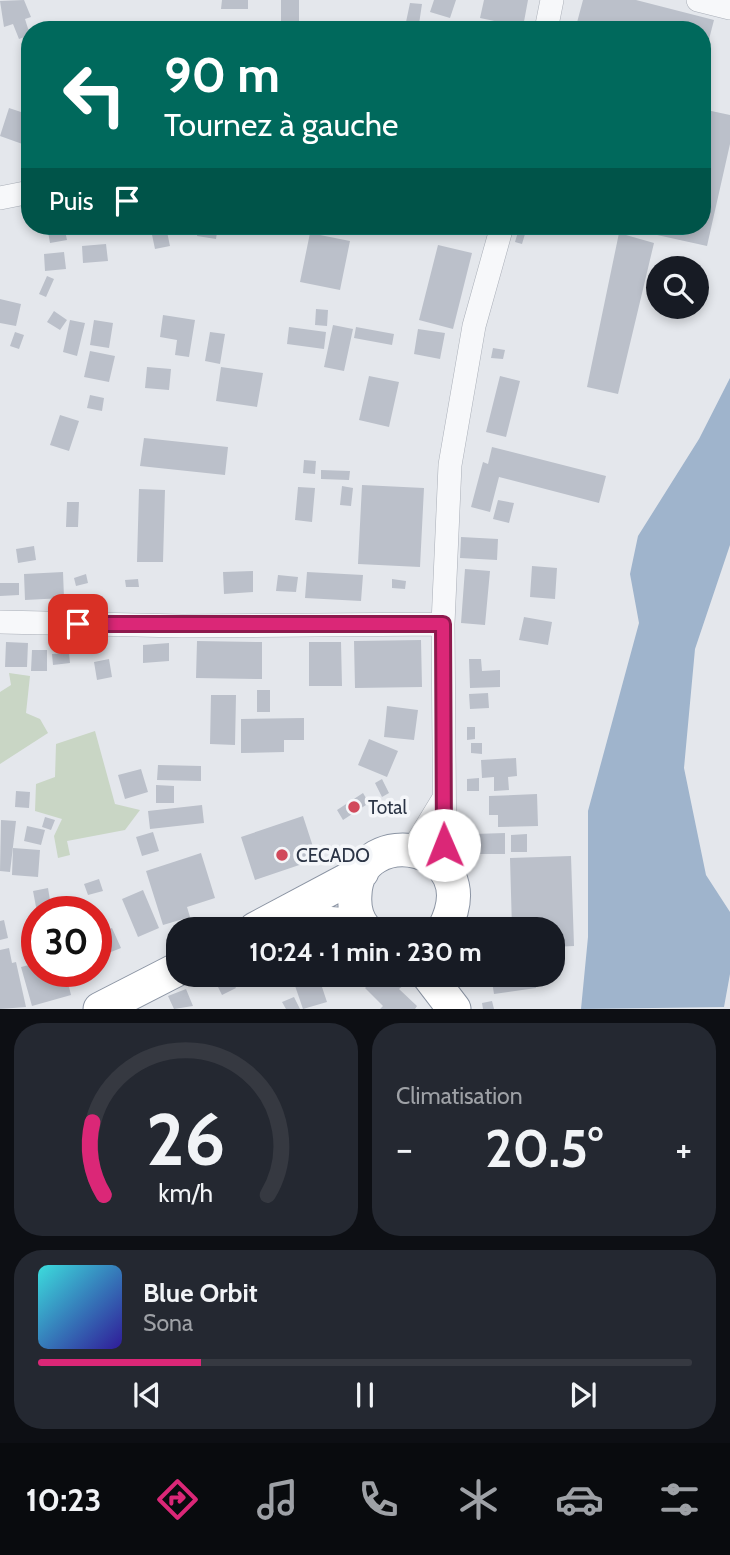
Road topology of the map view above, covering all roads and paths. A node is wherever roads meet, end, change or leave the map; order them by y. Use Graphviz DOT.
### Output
graph roads {
  1 [pos="552,0"];
  2 [pos="698,0"];
  3 [pos="730,8"];
  4 [pos="548,21"];
  5 [pos="21,194"];
  6 [pos="0,198"];
  7 [pos="499,235"];
  8 [pos="0,622"];
  9 [pos="443,624"];
  10 [pos="444,798"];
  11 [pos="413,849"];
  12 [pos="445,868"];
  13 [pos="362,872"];
  14 [pos="278,917"];
  15 [pos="359,917"];
  16 [pos="451,917"];
  17 [pos="166,975"];
  18 [pos="437,987"];
  19 [pos="451,987"];
  20 [pos="100,1009"];
  21 [pos="454,1009"];
  1 -- 4 [label="street"];
  2 -- 3 [label="street"];
  5 -- 6 [label="street"];
  7 -- 9 [label="street"];
  8 -- 9 [label="street"];
  9 -- 10 [label="street"];
  10 -- 11 [label="street"];
  10 -- 12 [label="street"];
  11 -- 12 [label="highway"];
  11 -- 13 [label="highway"];
  12 -- 16 [label="highway"];
  13 -- 14 [label="highway"];
  13 -- 15 [label="highway"];
  17 -- 20 [label="highway"];
  18 -- 21 [label="highway"];
  19 -- 21 [label="highway"];
}
